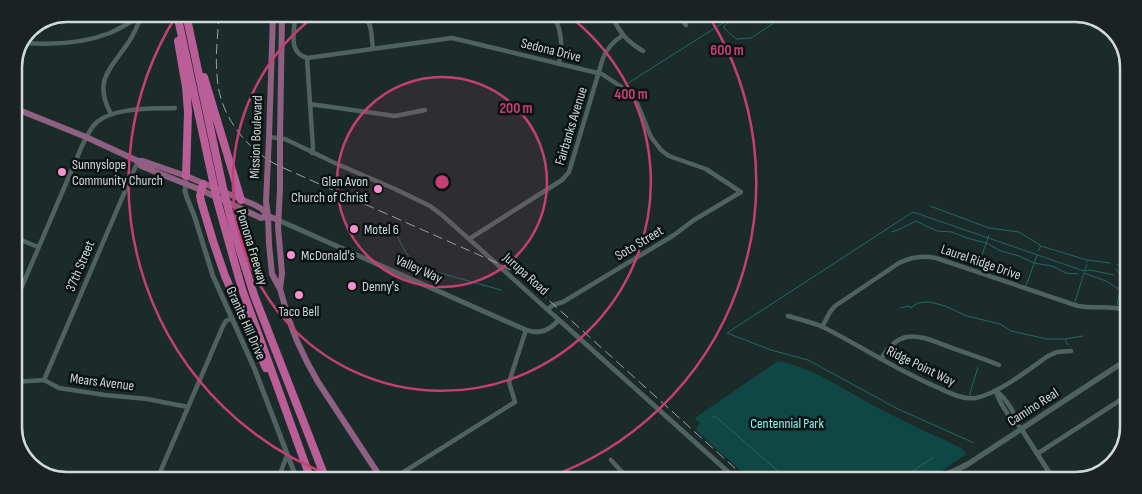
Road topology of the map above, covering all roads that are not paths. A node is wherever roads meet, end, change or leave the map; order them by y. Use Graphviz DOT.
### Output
graph roads {
  1 [pos="130,22"];
  2 [pos="139,22"];
  3 [pos="178,22"];
  4 [pos="179,22"];
  5 [pos="188,22"];
  6 [pos="189,22"];
  7 [pos="273,22"];
  8 [pos="282,22"];
  9 [pos="294,22"];
  10 [pos="369,22"];
  11 [pos="556,22"];
  12 [pos="614,22"];
  13 [pos="683,22"];
  14 [pos="686,25"];
  15 [pos="622,35"];
  16 [pos="29,43"];
  17 [pos="372,49"];
  18 [pos="642,51"];
  19 [pos="307,58"];
  20 [pos="559,64"];
  21 [pos="598,73"];
  22 [pos="310,104"];
  23 [pos="175,108"];
  24 [pos="425,110"];
  25 [pos="23,112"];
  26 [pos="111,114"];
  27 [pos="86,137"];
  28 [pos="269,137"];
  29 [pos="280,138"];
  30 [pos="312,153"];
  31 [pos="138,161"];
  32 [pos="186,180"];
  33 [pos="202,187"];
  34 [pos="741,192"];
  35 [pos="241,200"];
  36 [pos="268,216"];
  37 [pos="278,220"];
  38 [pos="469,238"];
  39 [pos="23,241"];
  40 [pos="38,247"];
  41 [pos="23,283"];
  42 [pos="280,289"];
  43 [pos="1120,308"];
  44 [pos="548,309"];
  45 [pos="788,316"];
  46 [pos="232,318"];
  47 [pos="560,320"];
  48 [pos="822,327"];
  49 [pos="526,330"];
  50 [pos="1072,351"];
  51 [pos="881,359"];
  52 [pos="1120,364"];
  53 [pos="999,365"];
  54 [pos="44,380"];
  55 [pos="23,381"];
  56 [pos="996,391"];
  57 [pos="1120,400"];
  58 [pos="188,407"];
  59 [pos="285,409"];
  60 [pos="1022,430"];
  61 [pos="1037,454"];
  62 [pos="287,455"];
  63 [pos="611,460"];
  64 [pos="160,472"];
  65 [pos="281,472"];
  66 [pos="294,472"];
  67 [pos="308,472"];
  68 [pos="323,472"];
  69 [pos="377,472"];
  70 [pos="403,472"];
  71 [pos="622,472"];
  72 [pos="728,472"];
  73 [pos="954,472"];
  74 [pos="1049,472"];
  1 -- 16 [label="street"];
  2 -- 26 [label="street"];
  3 -- 32 [label="highway"];
  4 -- 59 [label="highway, Pomona Freeway"];
  5 -- 68 [label="highway, Pomona Freeway"];
  6 -- 35 [label="highway"];
  7 -- 28 [label="main road, Mission Boulevard"];
  8 -- 29 [label="main road, Mission Boulevard"];
  9 -- 19 [label="street"];
  10 -- 17 [label="street"];
  11 -- 20 [label="street"];
  12 -- 15 [label="street"];
  13 -- 14 [label="street"];
  15 -- 18 [label="street"];
  15 -- 21 [label="street, Fairbanks Avenue"];
  17 -- 19 [label="street, Sedona Drive"];
  17 -- 20 [label="street, Sedona Drive"];
  19 -- 22 [label="street"];
  20 -- 21 [label="street, Sedona Drive"];
  21 -- 34 [label="street, Sedona Drive"];
  21 -- 38 [label="street, Fairbanks Avenue"];
  22 -- 24 [label="street"];
  22 -- 30 [label="street"];
  23 -- 26 [label="street"];
  25 -- 27 [label="main road, Valley Way"];
  26 -- 27 [label="street"];
  27 -- 31 [label="main road, Valley Way"];
  27 -- 40 [label="street"];
  28 -- 29 [label="street, Jurupa Road"];
  28 -- 36 [label="main road, Mission Boulevard"];
  29 -- 30 [label="street, Jurupa Road"];
  29 -- 37 [label="main road, Mission Boulevard"];
  30 -- 38 [label="street, Jurupa Road"];
  31 -- 32 [label="main road, Valley Way"];
  31 -- 54 [label="street, 37th Street"];
  32 -- 33 [label="main road, Valley Way"];
  32 -- 46 [label="street, Granite Hill Drive"];
  33 -- 35 [label="main road, Valley Way"];
  33 -- 36 [label="main road, Valley Way"];
  33 -- 59 [label="highway"];
  34 -- 44 [label="street, Soto Street"];
  35 -- 36 [label="main road, Valley Way"];
  36 -- 37 [label="main road, Valley Way"];
  36 -- 42 [label="main road, Mission Boulevard"];
  37 -- 42 [label="main road, Mission Boulevard"];
  37 -- 49 [label="street, Valley Way"];
  38 -- 44 [label="street, Jurupa Road"];
  39 -- 40 [label="street"];
  40 -- 41 [label="street"];
  42 -- 69 [label="main road, Mission Boulevard"];
  43 -- 48 [label="street, Laurel Ridge Drive"];
  44 -- 47 [label="street, Jurupa Road"];
  45 -- 48 [label="street, Ridge Point Way"];
  46 -- 58 [label="street"];
  46 -- 62 [label="street, Granite Hill Drive"];
  47 -- 49 [label="street, Valley Way"];
  47 -- 72 [label="street, Jurupa Road"];
  48 -- 51 [label="street, Ridge Point Way"];
  49 -- 70 [label="street"];
  50 -- 56 [label="street, Ridge Point Way"];
  51 -- 53 [label="street"];
  51 -- 56 [label="street, Ridge Point Way"];
  52 -- 60 [label="main road, Camino Real"];
  54 -- 55 [label="street, Mears Avenue"];
  54 -- 58 [label="street, Mears Avenue"];
  56 -- 60 [label="street"];
  57 -- 61 [label="street"];
  58 -- 64 [label="street"];
  59 -- 67 [label="highway, Pomona Freeway"];
  60 -- 61 [label="street"];
  60 -- 73 [label="main road, Camino Real"];
  61 -- 74 [label="street"];
  62 -- 65 [label="street"];
  62 -- 66 [label="street, Granite Hill Drive"];
  63 -- 71 [label="street"];
}
